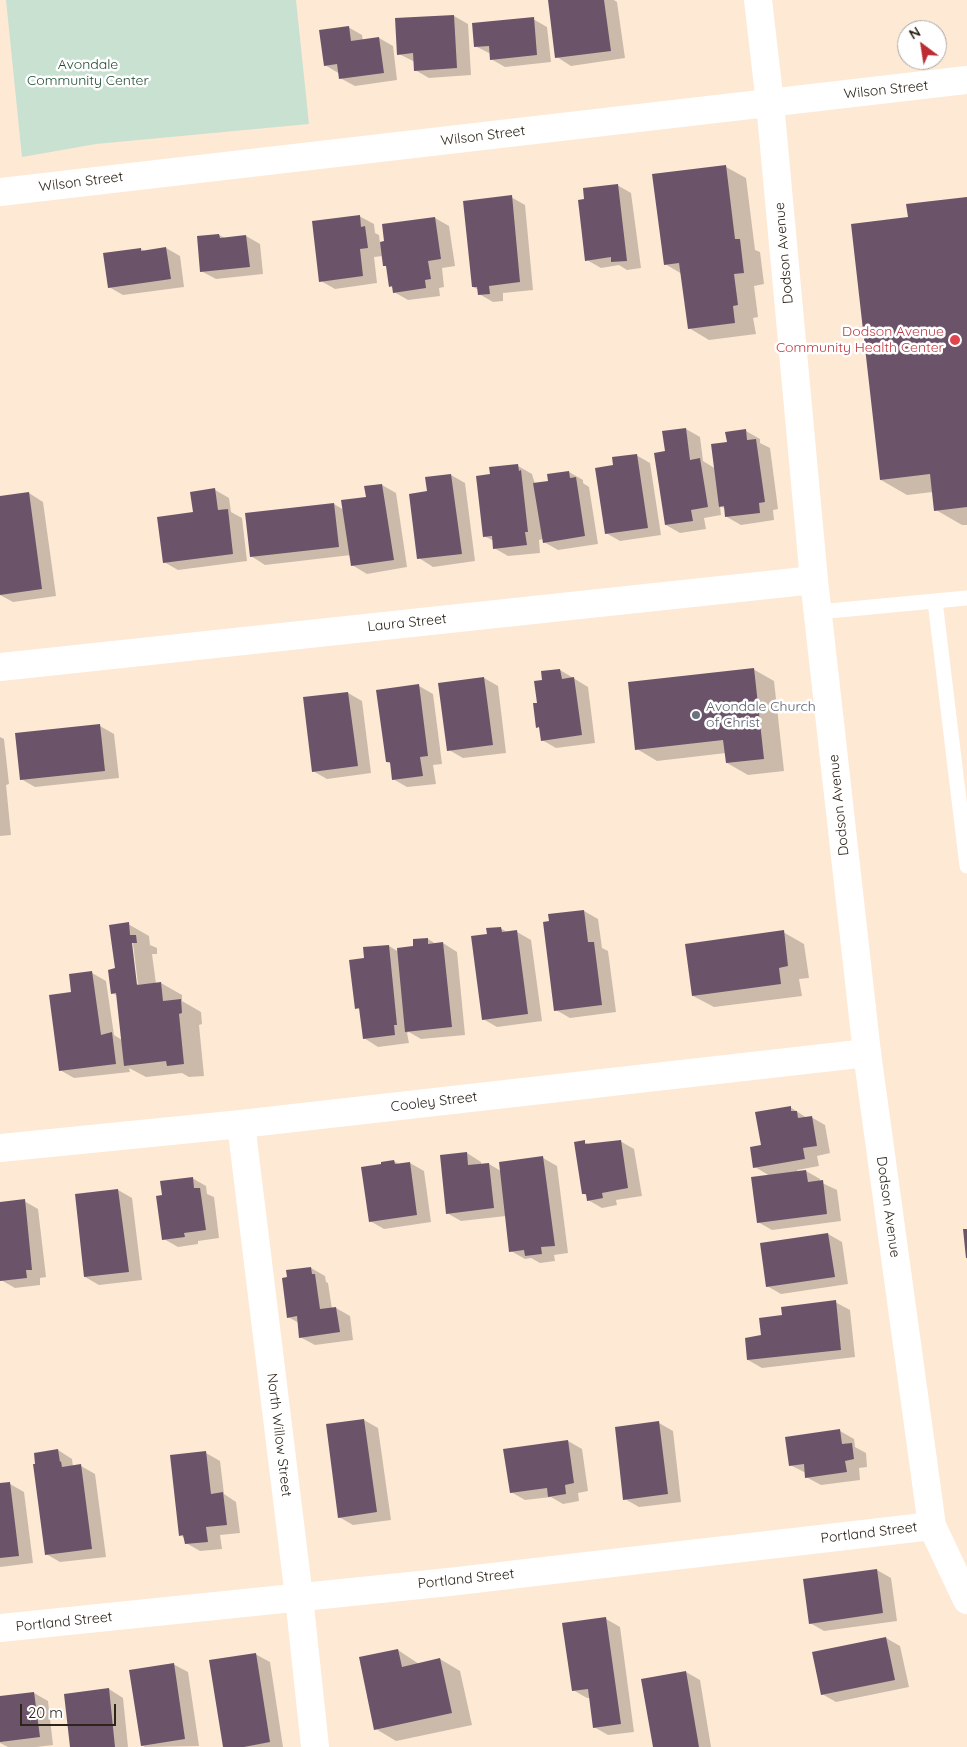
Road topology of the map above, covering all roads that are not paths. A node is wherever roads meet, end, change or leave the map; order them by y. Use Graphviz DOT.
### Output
graph roads {
  1 [pos="758,0"];
  2 [pos="967,80"];
  3 [pos="770,103"];
  4 [pos="0,192"];
  5 [pos="814,580"];
  6 [pos="967,598"];
  7 [pos="935,601"];
  8 [pos="818,612"];
  9 [pos="0,666"];
  10 [pos="967,866"];
  11 [pos="867,1053"];
  12 [pos="241,1124"];
  13 [pos="0,1148"];
  14 [pos="932,1526"];
  15 [pos="300,1596"];
  16 [pos="967,1600"];
  17 [pos="0,1628"];
  18 [pos="314,1747"];
  1 -- 3 [label="street, Dodson Avenue"];
  2 -- 3 [label="street, Wilson Street"];
  3 -- 4 [label="street, Wilson Street"];
  3 -- 5 [label="street, Dodson Avenue"];
  5 -- 8 [label="street, Dodson Avenue"];
  5 -- 9 [label="street, Laura Street"];
  6 -- 7 [label="lane"];
  7 -- 8 [label="lane"];
  7 -- 10 [label="lane"];
  8 -- 11 [label="street, Dodson Avenue"];
  11 -- 12 [label="street, Cooley Street"];
  11 -- 14 [label="street, Dodson Avenue"];
  12 -- 13 [label="street, Cooley Street"];
  12 -- 15 [label="street, North Willow Street"];
  14 -- 15 [label="street, Portland Street"];
  14 -- 16 [label="street, Dodson Avenue"];
  15 -- 17 [label="street, Portland Street"];
  15 -- 18 [label="street, North Willow Street"];
}
